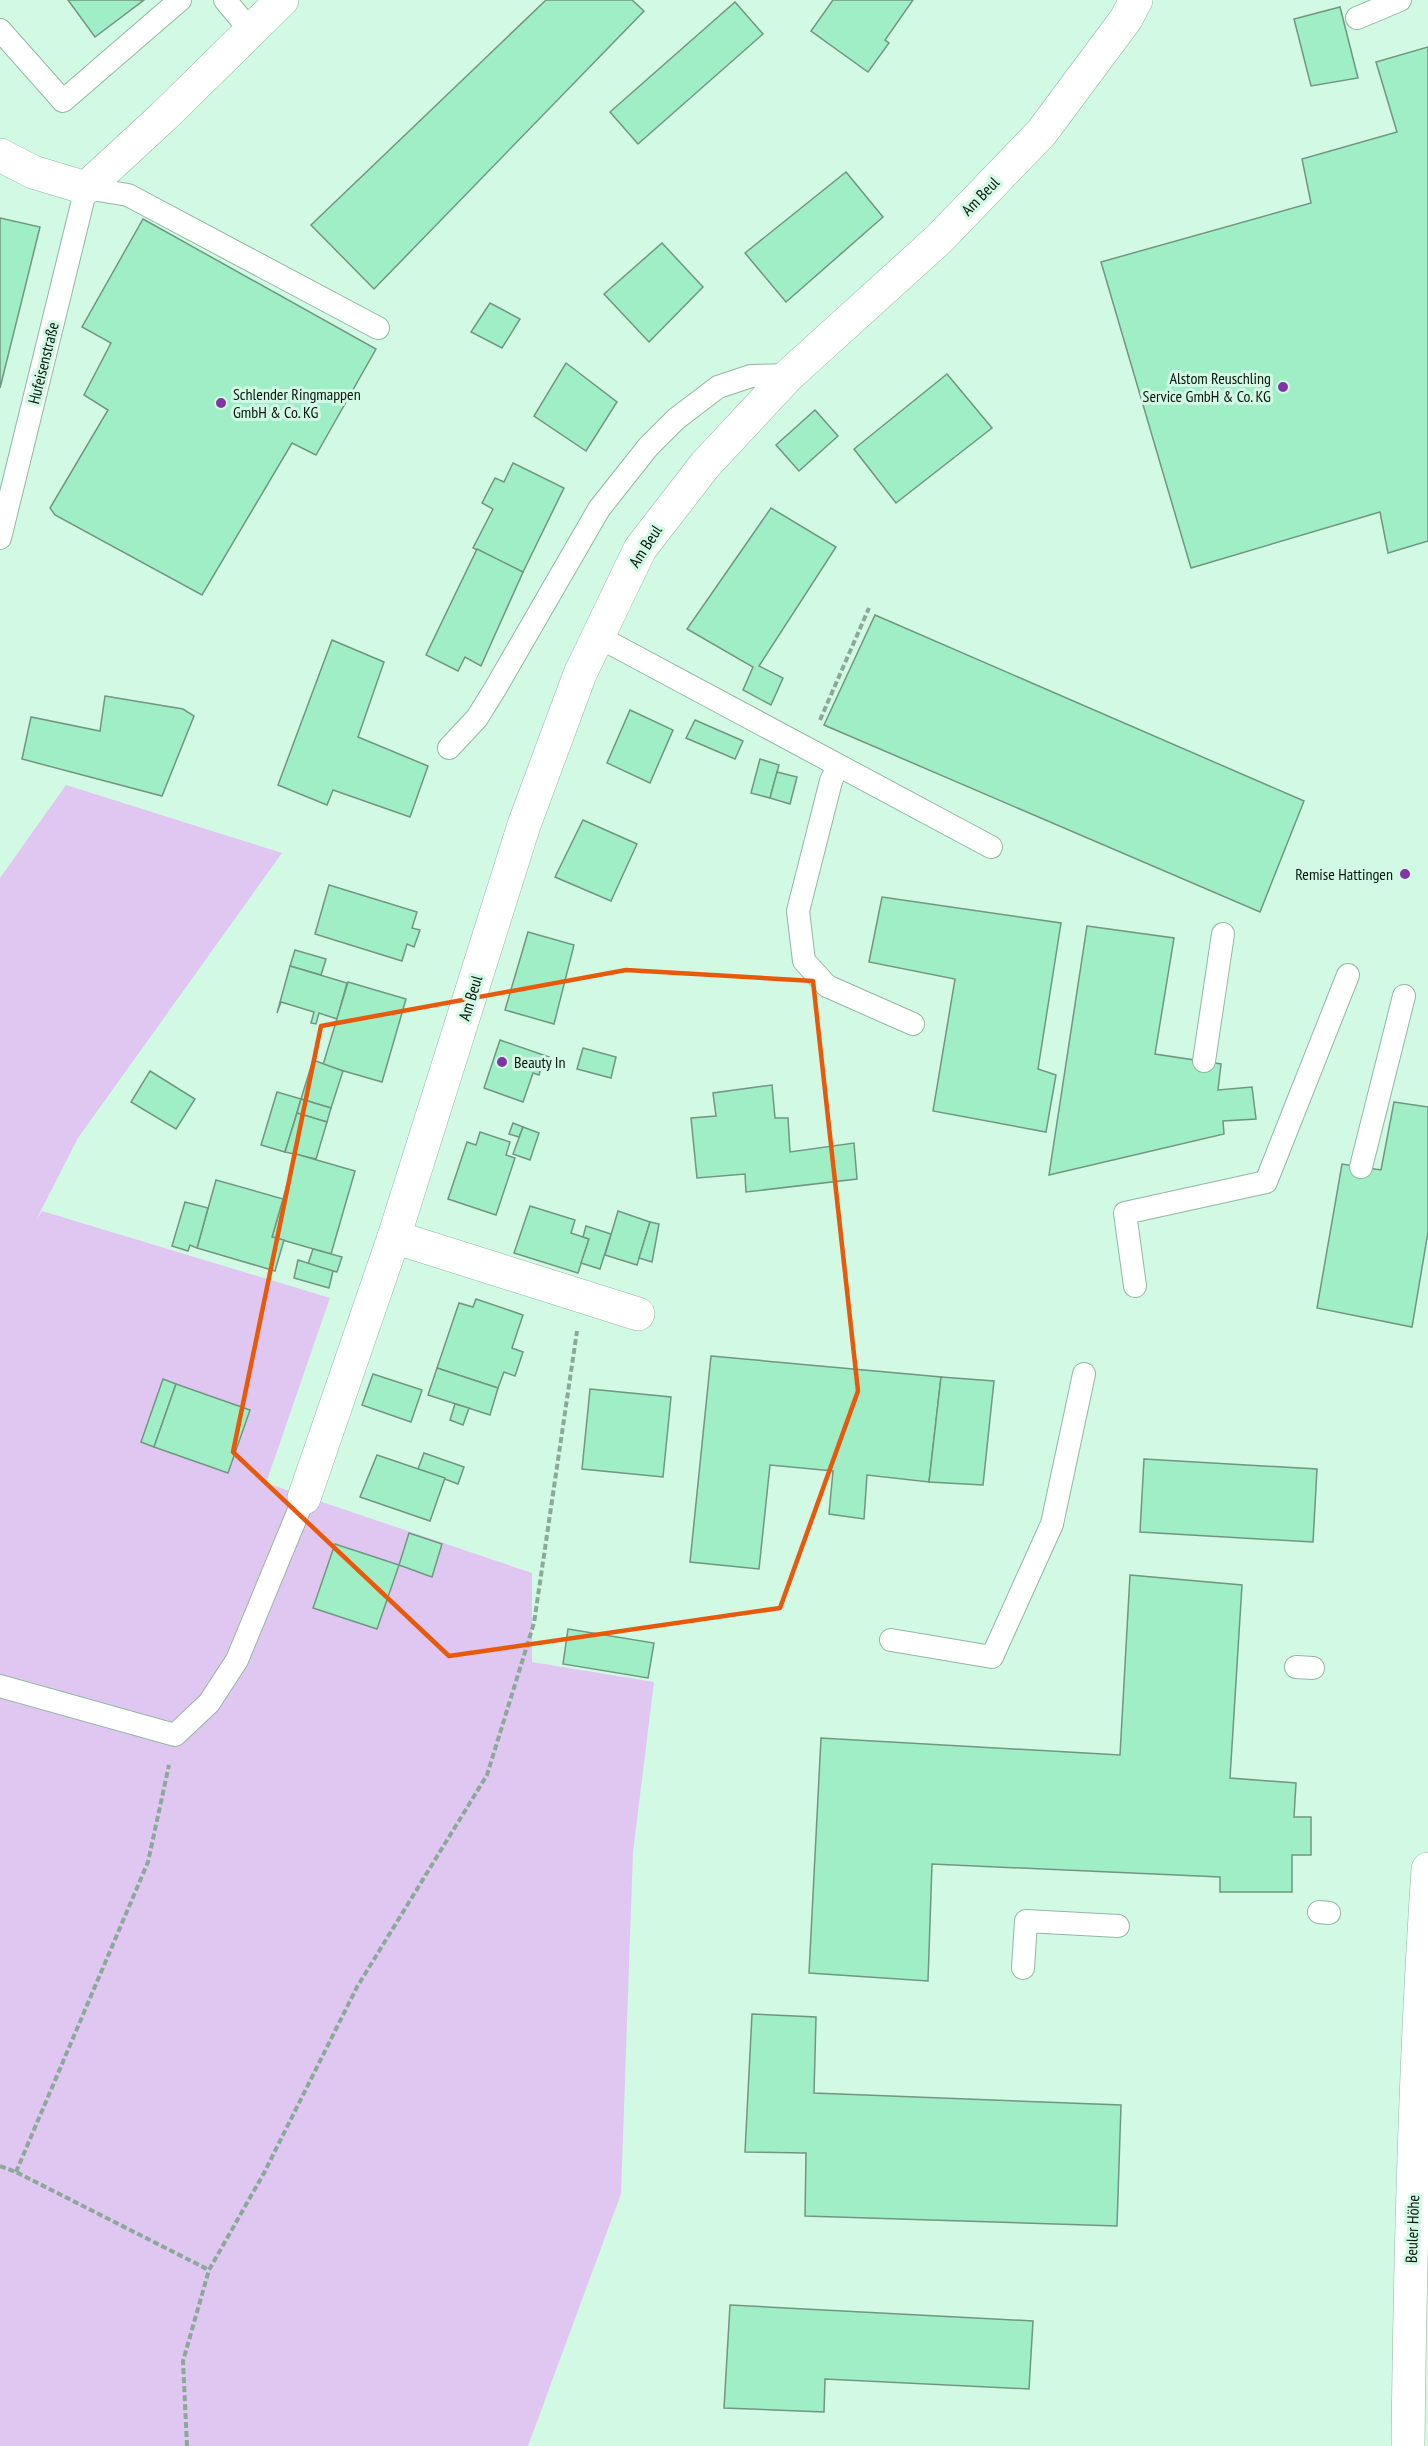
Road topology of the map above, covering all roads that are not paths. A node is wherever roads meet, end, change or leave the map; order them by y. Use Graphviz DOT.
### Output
graph roads {
  1 [pos="180,0"];
  2 [pos="225,0"];
  3 [pos="282,0"];
  4 [pos="1136,0"];
  5 [pos="1400,0"];
  6 [pos="1356,18"];
  7 [pos="0,30"];
  8 [pos="250,31"];
  9 [pos="0,155"];
  10 [pos="86,188"];
  11 [pos="378,328"];
  12 [pos="789,375"];
  13 [pos="0,538"];
  14 [pos="597,636"];
  15 [pos="449,748"];
  16 [pos="838,766"];
  17 [pos="991,847"];
  18 [pos="1223,934"];
  19 [pos="1348,975"];
  20 [pos="1404,996"];
  21 [pos="913,1024"];
  22 [pos="1204,1061"];
  23 [pos="1361,1167"];
  24 [pos="394,1237"];
  25 [pos="1135,1286"];
  26 [pos="638,1314"];
  27 [pos="1084,1374"];
  28 [pos="304,1498"];
  29 [pos="891,1640"];
  30 [pos="0,1686"];
  31 [pos="1428,1869"];
  32 [pos="1118,1926"];
  33 [pos="1425,1956"];
  34 [pos="1023,1968"];
  35 [pos="1408,2446"];
  1 -- 7 [label="lane"];
  2 -- 8 [label="lane"];
  3 -- 8 [label="street"];
  4 -- 12 [label="street, Am Beul"];
  5 -- 6 [label="lane"];
  8 -- 10 [label="street"];
  9 -- 10 [label="street"];
  10 -- 11 [label="lane"];
  10 -- 13 [label="lane, Hufeisenstraße"];
  12 -- 14 [label="street, Am Beul"];
  12 -- 15 [label="lane"];
  14 -- 16 [label="lane"];
  14 -- 24 [label="street, Am Beul"];
  16 -- 17 [label="lane"];
  16 -- 21 [label="lane"];
  18 -- 22 [label="lane"];
  19 -- 25 [label="lane"];
  20 -- 23 [label="lane"];
  24 -- 26 [label="street"];
  24 -- 28 [label="street, Am Beul"];
  27 -- 29 [label="lane"];
  28 -- 30 [label="lane"];
  31 -- 33 [label="street, Beuler Höhe"];
  32 -- 34 [label="lane"];
  33 -- 35 [label="street, Beuler Höhe"];
}
